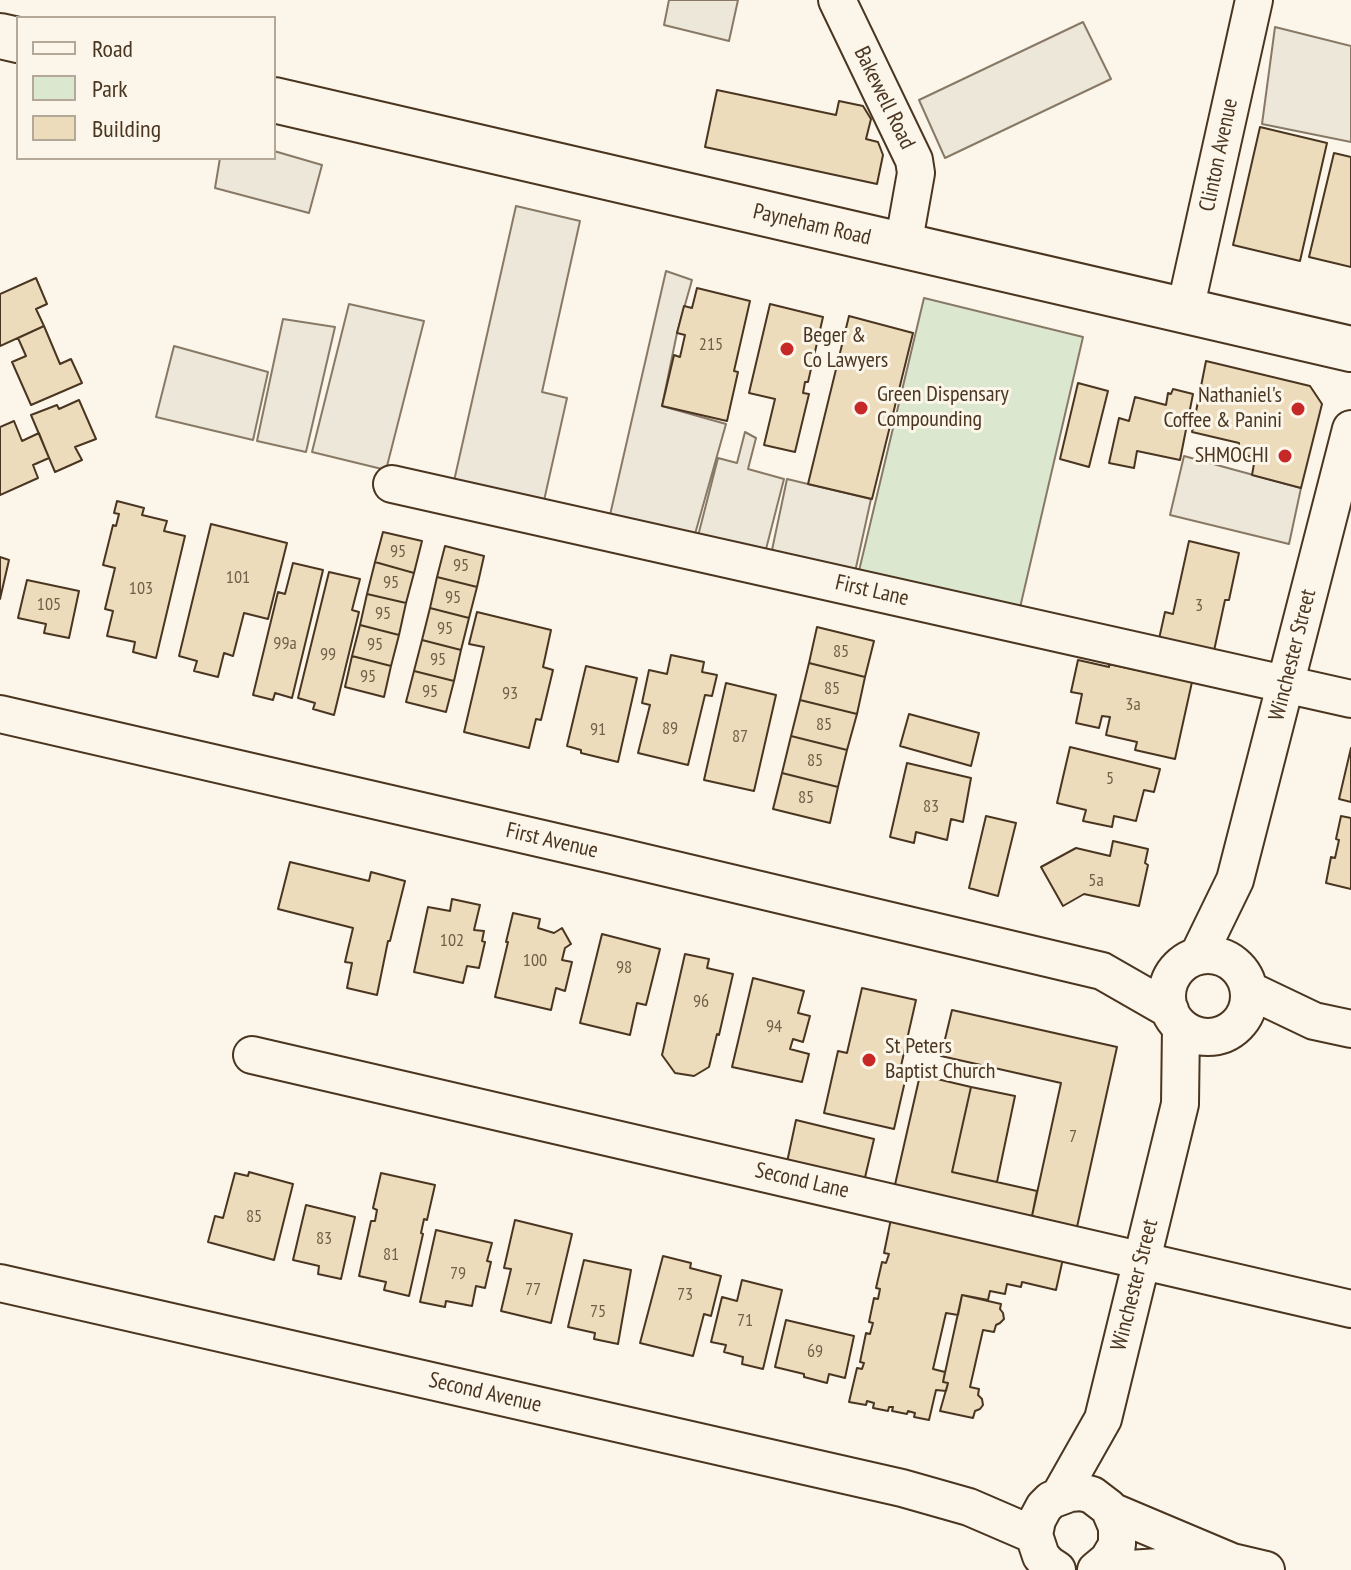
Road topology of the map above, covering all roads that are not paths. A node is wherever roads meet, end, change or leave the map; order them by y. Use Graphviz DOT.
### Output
graph roads {
  1 [pos="837,0"];
  2 [pos="1254,0"];
  3 [pos="276,100"];
  4 [pos="903,246"];
  5 [pos="1185,310"];
  6 [pos="1351,349"];
  7 [pos="1351,429"];
  8 [pos="392,484"];
  9 [pos="1285,684"];
  10 [pos="1351,699"];
  11 [pos="0,714"];
  12 [pos="1235,880"];
  13 [pos="1189,961"];
  14 [pos="1102,971"];
  15 [pos="1236,1003"];
  16 [pos="1176,1019"];
  17 [pos="1351,1029"];
  18 [pos="252,1055"];
  19 [pos="1180,1104"];
  20 [pos="1141,1260"];
  21 [pos="0,1283"];
  22 [pos="1351,1309"];
  23 [pos="1103,1419"];
  24 [pos="1110,1510"];
  25 [pos="1049,1540"];
  26 [pos="1249,1566"];
  27 [pos="1096,1570"];
  28 [pos="1113,1570"];
  1 -- 4 [label="street, Bakewell Road"];
  2 -- 5 [label="street, Clinton Avenue"];
  3 -- 4 [label="main road, Payneham Road"];
  4 -- 5 [label="main road, Payneham Road"];
  5 -- 6 [label="main road, Payneham Road"];
  7 -- 9 [label="street, Winchester Street"];
  8 -- 9 [label="street, First Lane"];
  9 -- 10 [label="street, First Lane"];
  9 -- 12 [label="street, Winchester Street"];
  11 -- 14 [label="street, First Avenue"];
  12 -- 13 [label="street, Winchester Street"];
  12 -- 15 [label="street, Winchester Street"];
  13 -- 14 [label="street, First Avenue"];
  13 -- 15 [label="street"];
  13 -- 16 [label="street"];
  14 -- 16 [label="street, First Avenue"];
  15 -- 16 [label="street"];
  15 -- 17 [label="street"];
  15 -- 19 [label="street, Winchester Street"];
  16 -- 19 [label="street, Winchester Street"];
  18 -- 20 [label="street, Second Lane"];
  19 -- 20 [label="street, Winchester Street"];
  20 -- 22 [label="street, Second Lane"];
  20 -- 23 [label="street, Winchester Street"];
  21 -- 25 [label="street, Second Avenue"];
  23 -- 24 [label="street, Winchester Street"];
  23 -- 25 [label="street, Winchester Street"];
  24 -- 25 [label="street, Second Avenue"];
  24 -- 26 [label="street"];
  24 -- 27 [label="street, Winchester Street"];
  26 -- 28 [label="street"];
}
